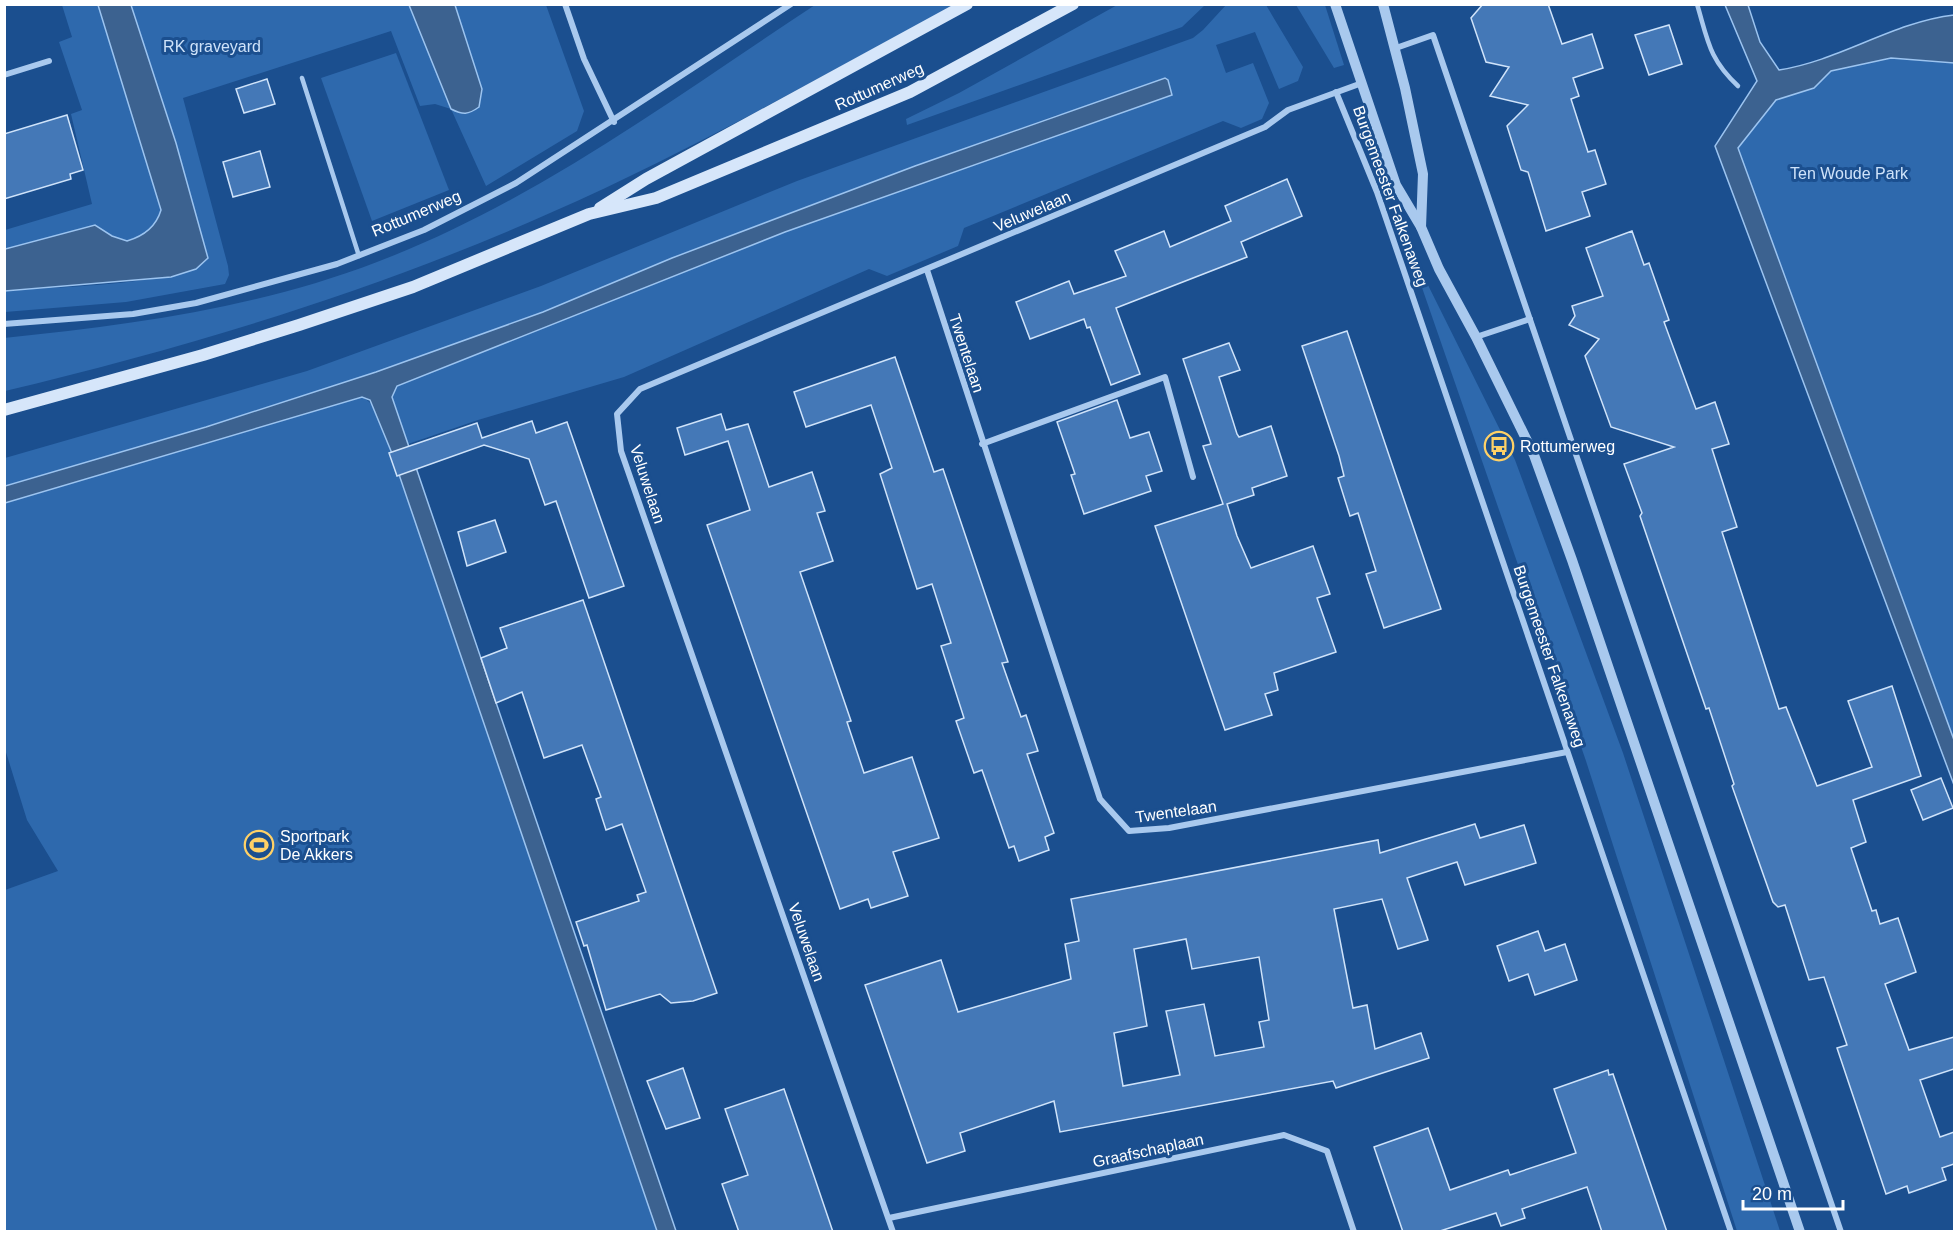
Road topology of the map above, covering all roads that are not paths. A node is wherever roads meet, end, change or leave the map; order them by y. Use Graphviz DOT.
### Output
graph roads {
  1 [pos="565,4"];
  2 [pos="791,4"];
  3 [pos="967,4"];
  4 [pos="1073,4"];
  5 [pos="1335,4"];
  6 [pos="1383,4"];
  7 [pos="1697,4"];
  8 [pos="1396,48"];
  9 [pos="49,61"];
  10 [pos="4,75"];
  11 [pos="302,78"];
  12 [pos="1362,83"];
  13 [pos="1738,86"];
  14 [pos="1336,92"];
  15 [pos="614,122"];
  16 [pos="589,214"];
  17 [pos="1421,227"];
  18 [pos="359,256"];
  19 [pos="927,270"];
  20 [pos="1530,319"];
  21 [pos="4,324"];
  22 [pos="1476,337"];
  23 [pos="4,410"];
  24 [pos="982,444"];
  25 [pos="1193,477"];
  26 [pos="1567,752"];
  27 [pos="889,1218"];
  28 [pos="893,1232"];
  29 [pos="1354,1232"];
  30 [pos="1731,1232"];
  31 [pos="1800,1232"];
  32 [pos="1841,1232"];
  1 -- 15 [label="street"];
  2 -- 15 [label="street, Rottumerweg"];
  3 -- 16 [label="main road, Rottumerweg"];
  4 -- 16 [label="main road, Rottumerweg"];
  5 -- 12 [label="street, Burgemeester Falkenaweg"];
  6 -- 8 [label="street, Burgemeester Falkenaweg"];
  7 -- 13 [label="lane"];
  8 -- 17 [label="street, Burgemeester Falkenaweg"];
  8 -- 20 [label="street"];
  9 -- 10 [label="street"];
  11 -- 18 [label="lane"];
  12 -- 14 [label="street, Veluwelaan"];
  12 -- 17 [label="street, Burgemeester Falkenaweg"];
  14 -- 19 [label="street, Veluwelaan"];
  14 -- 26 [label="street, Burgemeester Falkenaweg"];
  15 -- 18 [label="street, Rottumerweg"];
  16 -- 23 [label="main road, Rottumerweg"];
  17 -- 22 [label="street, Burgemeester Falkenaweg"];
  18 -- 21 [label="street, Rottumerweg"];
  19 -- 24 [label="street, Twentelaan"];
  19 -- 27 [label="street, Veluwelaan"];
  20 -- 22 [label="street"];
  20 -- 32 [label="street"];
  22 -- 31 [label="street, Burgemeester Falkenaweg"];
  24 -- 25 [label="street"];
  24 -- 26 [label="street, Twentelaan"];
  26 -- 30 [label="street, Burgemeester Falkenaweg"];
  27 -- 28 [label="street, Veluwelaan"];
  27 -- 29 [label="street, Graafschaplaan"];
}
